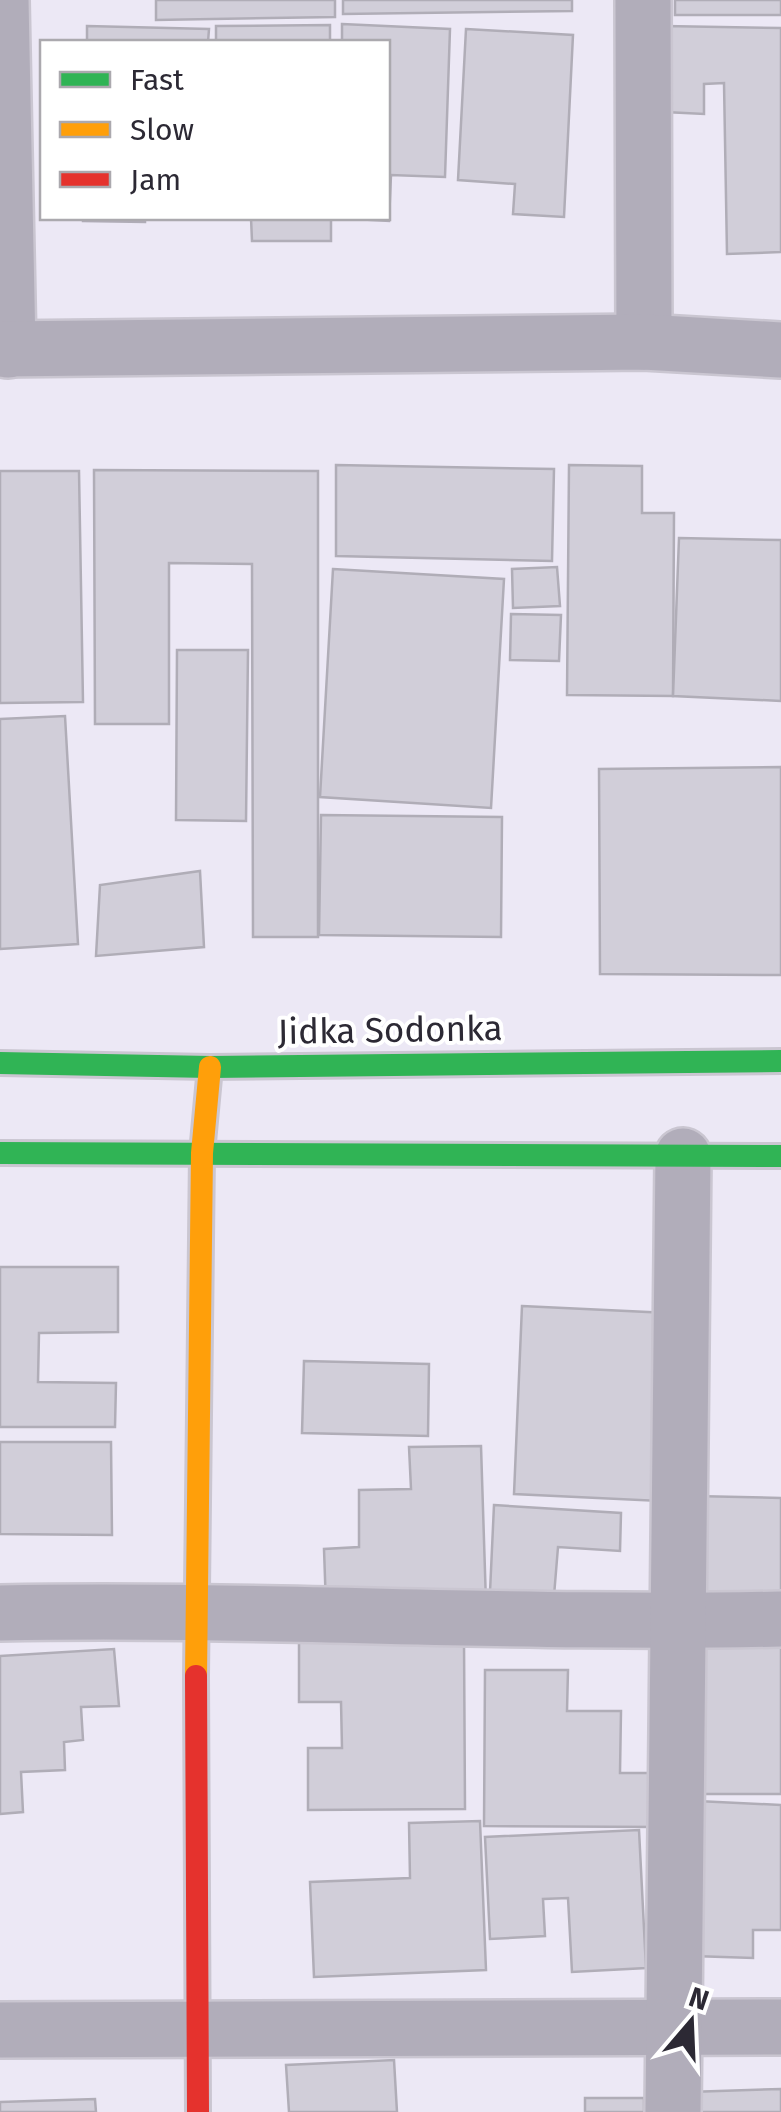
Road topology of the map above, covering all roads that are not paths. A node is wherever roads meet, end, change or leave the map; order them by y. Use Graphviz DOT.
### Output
graph roads {
  1 [pos="1,0"];
  2 [pos="644,0"];
  3 [pos="644,342"];
  4 [pos="4,349"];
  5 [pos="781,350"];
  6 [pos="781,1061"];
  7 [pos="0,1063"];
  8 [pos="210,1067"];
  9 [pos="202,1153"];
  10 [pos="0,1154"];
  11 [pos="683,1156"];
  12 [pos="781,1156"];
  13 [pos="196,1609"];
  14 [pos="0,1613"];
  15 [pos="781,1620"];
  16 [pos="676,1622"];
  17 [pos="674,2024"];
  18 [pos="198,2026"];
  19 [pos="781,2026"];
  20 [pos="0,2030"];
  21 [pos="198,2112"];
  22 [pos="673,2112"];
  1 -- 4 [label="street"];
  2 -- 3 [label="street"];
  3 -- 4 [label="street"];
  3 -- 5 [label="street"];
  6 -- 8 [label="main road, Jidka Sodonka"];
  7 -- 8 [label="main road, Jidka Sodonka"];
  8 -- 9 [label="main road"];
  9 -- 10 [label="main road"];
  9 -- 11 [label="main road"];
  9 -- 13 [label="main road"];
  11 -- 12 [label="main road"];
  11 -- 16 [label="street"];
  13 -- 14 [label="street"];
  13 -- 16 [label="street"];
  13 -- 18 [label="main road"];
  15 -- 16 [label="street"];
  16 -- 17 [label="street"];
  17 -- 18 [label="street"];
  17 -- 19 [label="street"];
  17 -- 22 [label="street"];
  18 -- 20 [label="street"];
  18 -- 21 [label="main road"];
}
